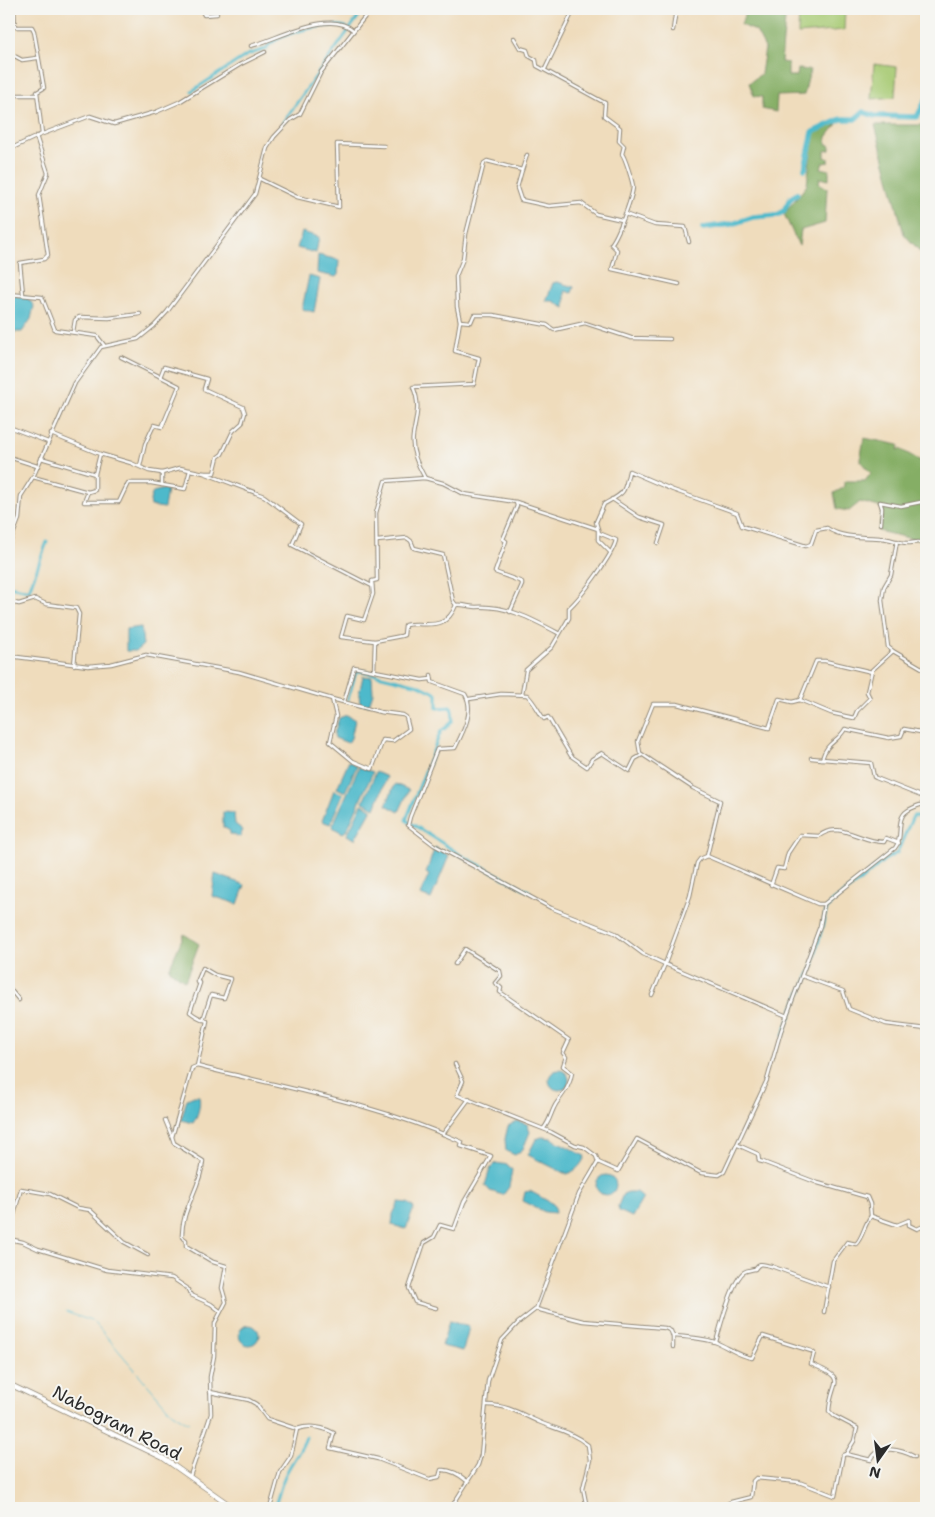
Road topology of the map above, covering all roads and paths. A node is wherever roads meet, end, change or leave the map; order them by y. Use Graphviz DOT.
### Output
graph roads {
  1 [pos="14,9"];
  2 [pos="201,9"];
  3 [pos="371,9"];
  4 [pos="574,9"];
  5 [pos="676,9"];
  6 [pos="217,14"];
  7 [pos="353,30"];
  8 [pos="673,30"];
  9 [pos="514,38"];
  10 [pos="251,46"];
  11 [pos="265,52"];
  12 [pos="9,53"];
  13 [pos="37,58"];
  14 [pos="545,69"];
  15 [pos="9,92"];
  16 [pos="37,95"];
  17 [pos="42,134"];
  18 [pos="36,136"];
  19 [pos="384,146"];
  20 [pos="527,155"];
  21 [pos="9,160"];
  22 [pos="522,170"];
  23 [pos="260,179"];
  24 [pos="624,214"];
  25 [pos="622,220"];
  26 [pos="689,242"];
  27 [pos="679,284"];
  28 [pos="9,294"];
  29 [pos="23,294"];
  30 [pos="140,314"];
  31 [pos="460,321"];
  32 [pos="73,332"];
  33 [pos="670,339"];
  34 [pos="104,343"];
  35 [pos="122,357"];
  36 [pos="160,378"];
  37 [pos="9,427"];
  38 [pos="51,434"];
  39 [pos="48,442"];
  40 [pos="100,454"];
  41 [pos="9,456"];
  42 [pos="41,458"];
  43 [pos="37,466"];
  44 [pos="140,466"];
  45 [pos="190,470"];
  46 [pos="162,473"];
  47 [pos="204,473"];
  48 [pos="95,474"];
  49 [pos="33,477"];
  50 [pos="424,478"];
  51 [pos="162,485"];
  52 [pos="88,492"];
  53 [pos="612,500"];
  54 [pos="926,501"];
  55 [pos="516,502"];
  56 [pos="880,524"];
  57 [pos="598,529"];
  58 [pos="376,541"];
  59 [pos="898,541"];
  60 [pos="658,543"];
  61 [pos="926,544"];
  62 [pos="9,545"];
  63 [pos="610,552"];
  64 [pos="372,586"];
  65 [pos="9,602"];
  66 [pos="456,605"];
  67 [pos="510,612"];
  68 [pos="558,633"];
  69 [pos="375,641"];
  70 [pos="893,651"];
  71 [pos="9,656"];
  72 [pos="74,665"];
  73 [pos="926,669"];
  74 [pos="374,671"];
  75 [pos="872,672"];
  76 [pos="522,694"];
  77 [pos="332,699"];
  78 [pos="468,699"];
  79 [pos="800,700"];
  80 [pos="344,702"];
  81 [pos="926,733"];
  82 [pos="642,756"];
  83 [pos="811,758"];
  84 [pos="822,759"];
  85 [pos="926,798"];
  86 [pos="926,803"];
  87 [pos="899,843"];
  88 [pos="707,856"];
  89 [pos="770,885"];
  90 [pos="824,904"];
  91 [pos="455,964"];
  92 [pos="665,964"];
  93 [pos="803,977"];
  94 [pos="9,988"];
  95 [pos="652,995"];
  96 [pos="19,1000"];
  97 [pos="787,1016"];
  98 [pos="203,1020"];
  99 [pos="926,1029"];
  100 [pos="455,1064"];
  101 [pos="197,1066"];
  102 [pos="469,1099"];
  103 [pos="165,1120"];
  104 [pos="544,1128"];
  105 [pos="443,1134"];
  106 [pos="172,1137"];
  107 [pos="738,1144"];
  108 [pos="598,1162"];
  109 [pos="871,1216"];
  110 [pos="926,1225"];
  111 [pos="9,1233"];
  112 [pos="9,1239"];
  113 [pos="148,1255"];
  114 [pos="829,1287"];
  115 [pos="436,1308"];
  116 [pos="536,1309"];
  117 [pos="220,1312"];
  118 [pos="824,1312"];
  119 [pos="673,1337"];
  120 [pos="716,1342"];
  121 [pos="673,1347"];
  122 [pos="9,1384"];
  123 [pos="210,1392"];
  124 [pos="487,1405"];
  125 [pos="297,1429"];
  126 [pos="846,1454"];
  127 [pos="916,1457"];
  128 [pos="190,1476"];
  129 [pos="467,1481"];
  130 [pos="234,1508"];
  131 [pos="270,1508"];
  132 [pos="451,1508"];
  133 [pos="587,1508"];
  134 [pos="720,1508"];
  1 -- 13 [label="street"];
  2 -- 6 [label="street"];
  3 -- 7 [label="street"];
  4 -- 14 [label="street"];
  5 -- 8 [label="street"];
  7 -- 10 [label="street"];
  7 -- 23 [label="street"];
  9 -- 14 [label="street"];
  11 -- 17 [label="street"];
  12 -- 13 [label="street"];
  13 -- 16 [label="street"];
  14 -- 24 [label="street"];
  15 -- 16 [label="street"];
  16 -- 17 [label="street"];
  17 -- 18 [label="street"];
  18 -- 21 [label="street"];
  18 -- 29 [label="street"];
  19 -- 23 [label="street"];
  20 -- 22 [label="street"];
  22 -- 25 [label="street"];
  22 -- 31 [label="street"];
  23 -- 34 [label="street"];
  24 -- 25 [label="street"];
  24 -- 26 [label="street"];
  25 -- 27 [label="street"];
  28 -- 29 [label="street"];
  29 -- 32 [label="street"];
  30 -- 32 [label="street"];
  31 -- 33 [label="street"];
  31 -- 50 [label="street"];
  32 -- 34 [label="street"];
  34 -- 38 [label="street"];
  35 -- 36 [label="street"];
  36 -- 44 [label="street"];
  36 -- 47 [label="street"];
  37 -- 39 [label="street"];
  38 -- 39 [label="street"];
  38 -- 40 [label="street"];
  39 -- 42 [label="street"];
  40 -- 44 [label="street"];
  40 -- 48 [label="street"];
  41 -- 43 [label="street"];
  42 -- 43 [label="street"];
  42 -- 48 [label="street"];
  43 -- 49 [label="street"];
  44 -- 46 [label="street"];
  45 -- 46 [label="street"];
  45 -- 47 [label="street"];
  45 -- 51 [label="street"];
  46 -- 51 [label="street"];
  47 -- 64 [label="street"];
  48 -- 52 [label="street"];
  49 -- 52 [label="street"];
  49 -- 62 [label="street"];
  50 -- 55 [label="street"];
  50 -- 58 [label="street"];
  51 -- 52 [label="street"];
  53 -- 57 [label="street"];
  53 -- 59 [label="street"];
  53 -- 60 [label="street"];
  54 -- 56 [label="street"];
  55 -- 57 [label="street"];
  55 -- 67 [label="street"];
  57 -- 63 [label="street"];
  57 -- 63 [label="street"];
  58 -- 64 [label="street"];
  58 -- 66 [label="street"];
  59 -- 61 [label="street"];
  59 -- 70 [label="street"];
  63 -- 68 [label="street"];
  64 -- 69 [label="street"];
  65 -- 72 [label="street"];
  66 -- 67 [label="street"];
  66 -- 69 [label="street"];
  67 -- 68 [label="street"];
  68 -- 76 [label="street"];
  69 -- 74 [label="street"];
  70 -- 73 [label="street"];
  70 -- 75 [label="street"];
  71 -- 72 [label="street"];
  72 -- 77 [label="street"];
  74 -- 78 [label="street"];
  74 -- 80 [label="street"];
  75 -- 79 [label="street"];
  75 -- 79 [label="street"];
  76 -- 78 [label="street"];
  76 -- 82 [label="street"];
  77 -- 80 [label="street"];
  77 -- 80 [label="street"];
  78 -- 92 [label="street"];
  79 -- 82 [label="street"];
  81 -- 84 [label="street"];
  82 -- 88 [label="street"];
  83 -- 84 [label="street"];
  84 -- 85 [label="street"];
  86 -- 87 [label="street"];
  87 -- 89 [label="street"];
  87 -- 90 [label="street"];
  88 -- 89 [label="street"];
  88 -- 92 [label="street"];
  89 -- 90 [label="street"];
  90 -- 93 [label="street"];
  91 -- 104 [label="street"];
  92 -- 95 [label="street"];
  92 -- 97 [label="street"];
  93 -- 97 [label="street"];
  93 -- 99 [label="street"];
  94 -- 96 [label="street"];
  97 -- 107 [label="street"];
  98 -- 98 [label="street"];
  98 -- 101 [label="street"];
  100 -- 102 [label="street"];
  101 -- 105 [label="street"];
  101 -- 106 [label="street"];
  102 -- 104 [label="street"];
  102 -- 105 [label="street"];
  103 -- 106 [label="street"];
  104 -- 108 [label="street"];
  105 -- 115 [label="street"];
  106 -- 117 [label="street"];
  107 -- 108 [label="street"];
  107 -- 109 [label="street"];
  108 -- 116 [label="street"];
  109 -- 110 [label="street"];
  109 -- 114 [label="street"];
  111 -- 113 [label="street"];
  112 -- 117 [label="street"];
  114 -- 118 [label="street"];
  114 -- 120 [label="street"];
  116 -- 119 [label="street"];
  116 -- 124 [label="street"];
  117 -- 123 [label="street"];
  119 -- 120 [label="street"];
  119 -- 121 [label="street"];
  120 -- 126 [label="street"];
  122 -- 128 [label="main road, Nabogram Road"];
  123 -- 125 [label="street"];
  123 -- 128 [label="street"];
  124 -- 129 [label="street"];
  124 -- 133 [label="street"];
  125 -- 129 [label="street"];
  125 -- 131 [label="street"];
  126 -- 127 [label="street"];
  126 -- 134 [label="street"];
  128 -- 130 [label="main road, Nabogram Road"];
  129 -- 132 [label="street"];
}
